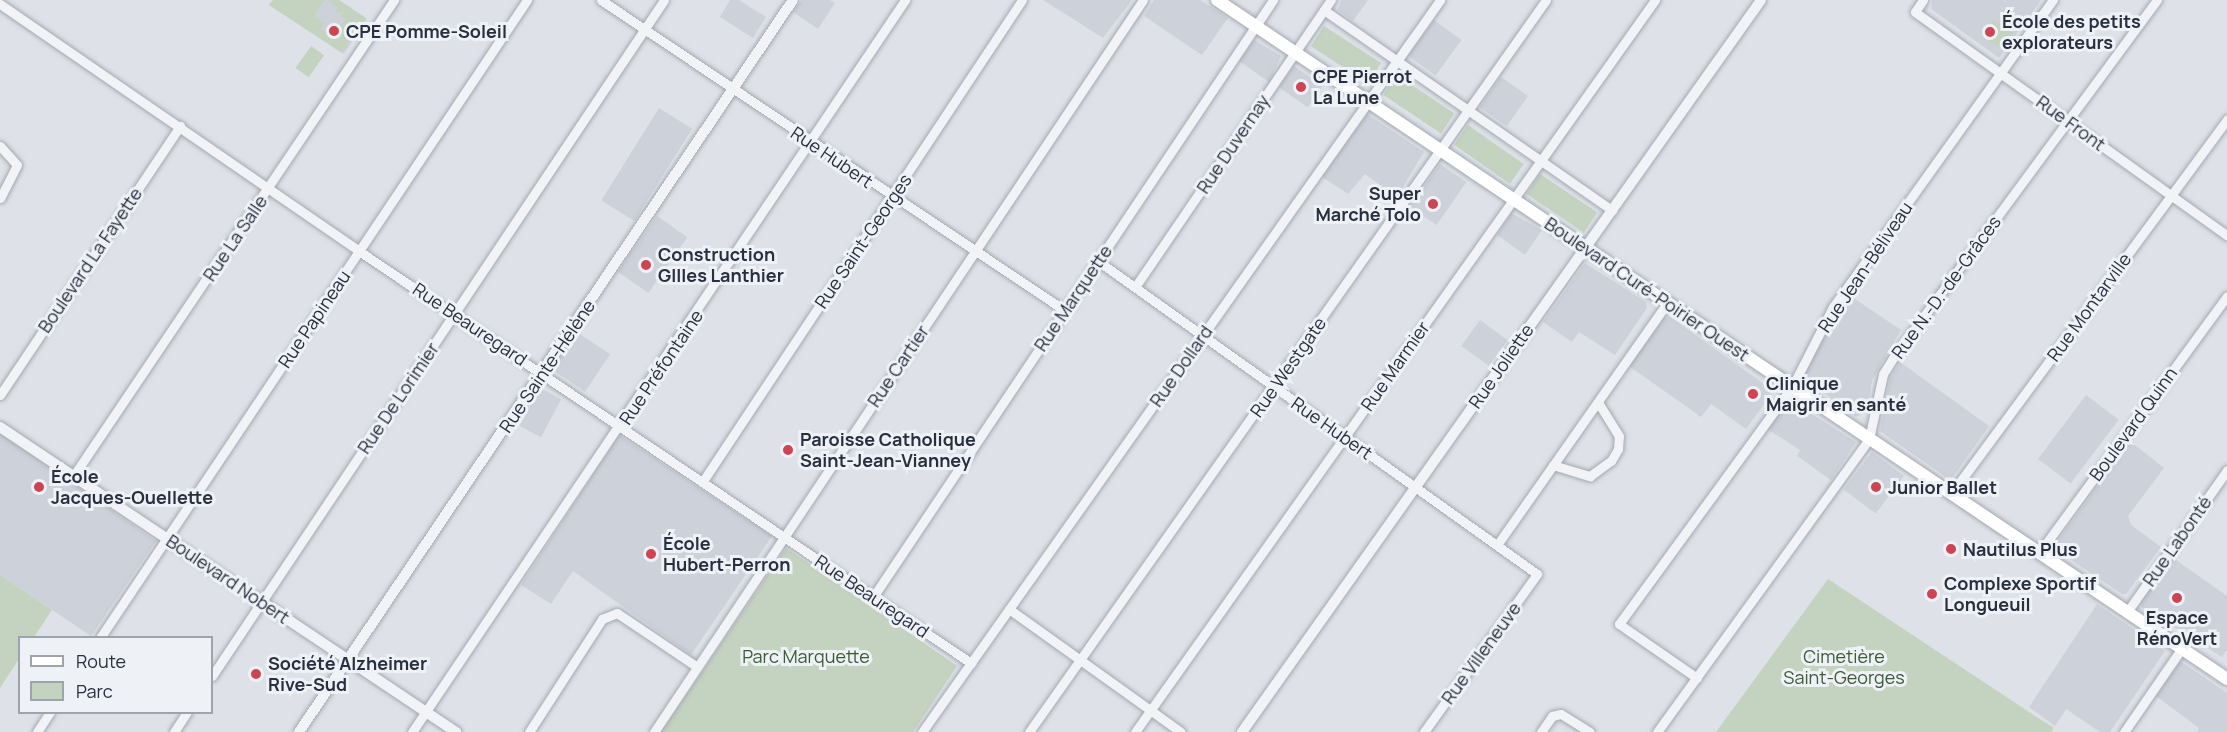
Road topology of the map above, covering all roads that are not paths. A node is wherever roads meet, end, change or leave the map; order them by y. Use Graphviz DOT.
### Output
graph roads {
  1 [pos="394,0"];
  2 [pos="527,0"];
  3 [pos="601,0"];
  4 [pos="664,0"];
  5 [pos="793,0"];
  6 [pos="905,0"];
  7 [pos="1022,0"];
  8 [pos="1143,0"];
  9 [pos="1217,0"];
  10 [pos="1273,0"];
  11 [pos="1331,0"];
  12 [pos="1440,0"];
  13 [pos="1546,0"];
  14 [pos="1655,0"];
  15 [pos="1761,0"];
  16 [pos="1923,0"];
  17 [pos="2053,0"];
  18 [pos="2157,0"];
  19 [pos="0,4"];
  20 [pos="1324,10"];
  21 [pos="1256,26"];
  22 [pos="644,29"];
  23 [pos="1295,53"];
  24 [pos="1397,61"];
  25 [pos="2001,73"];
  26 [pos="733,91"];
  27 [pos="1368,102"];
  28 [pos="1467,110"];
  29 [pos="2227,119"];
  30 [pos="2068,121"];
  31 [pos="180,126"];
  32 [pos="811,142"];
  33 [pos="0,146"];
  34 [pos="1439,149"];
  35 [pos="1542,162"];
  36 [pos="268,188"];
  37 [pos="2171,195"];
  38 [pos="893,197"];
  39 [pos="0,198"];
  40 [pos="1513,199"];
  41 [pos="1612,210"];
  42 [pos="2227,235"];
  43 [pos="1585,248"];
  44 [pos="359,251"];
  45 [pos="975,252"];
  46 [pos="1098,261"];
  47 [pos="1135,287"];
  48 [pos="2227,296"];
  49 [pos="1667,303"];
  50 [pos="1064,310"];
  51 [pos="455,313"];
  52 [pos="1203,335"];
  53 [pos="542,373"];
  54 [pos="1275,387"];
  55 [pos="1792,387"];
  56 [pos="0,394"];
  57 [pos="1598,402"];
  58 [pos="621,426"];
  59 [pos="0,427"];
  60 [pos="1346,437"];
  61 [pos="1869,439"];
  62 [pos="1553,465"];
  63 [pos="2227,470"];
  64 [pos="74,475"];
  65 [pos="703,481"];
  66 [pos="1416,487"];
  67 [pos="1952,494"];
  68 [pos="784,536"];
  69 [pos="168,539"];
  70 [pos="1497,545"];
  71 [pos="2039,553"];
  72 [pos="1538,574"];
  73 [pos="873,597"];
  74 [pos="262,602"];
  75 [pos="1009,609"];
  76 [pos="2127,612"];
  77 [pos="101,636"];
  78 [pos="2181,648"];
  79 [pos="348,660"];
  80 [pos="1080,660"];
  81 [pos="971,663"];
  82 [pos="696,666"];
  83 [pos="213,675"];
  84 [pos="2226,677"];
  85 [pos="1697,678"];
  86 [pos="1151,710"];
  87 [pos="426,712"];
  88 [pos="49,714"];
  89 [pos="186,714"];
  90 [pos="37,732"];
  91 [pos="174,732"];
  92 [pos="299,732"];
  93 [pos="412,732"];
  94 [pos="456,732"];
  95 [pos="529,732"];
  96 [pos="654,732"];
  97 [pos="922,732"];
  98 [pos="1029,732"];
  99 [pos="1135,732"];
  100 [pos="1181,732"];
  101 [pos="1242,732"];
  102 [pos="1424,732"];
  103 [pos="1541,732"];
  104 [pos="1590,732"];
  105 [pos="1657,732"];
  106 [pos="2124,732"];
  1 -- 36 [label="street, Rue La Salle"];
  2 -- 44 [label="street, Rue Papineau"];
  3 -- 22 [label="street, Rue Hubert"];
  4 -- 22 [label="street, Rue De Lorimier"];
  5 -- 26 [label="street, Rue Sainte-Hélène"];
  6 -- 32 [label="street, Rue Préfontaine"];
  7 -- 38 [label="street, Rue Saint-Georges"];
  8 -- 45 [label="street, Rue Cartier"];
  9 -- 21 [label="main road, Boulevard Curé-Poirier Ouest"];
  10 -- 21 [label="street, Rue Marquette"];
  11 -- 20 [label="street, Rue Duvernay"];
  12 -- 24 [label="street, Rue Dollard"];
  13 -- 28 [label="street, Rue Westgate"];
  14 -- 35 [label="street, Rue Marmier"];
  15 -- 41 [label="street, Rue Joliette"];
  16 -- 25 [label="street, Rue Front"];
  17 -- 25 [label="street, Rue Jean-Béliveau"];
  18 -- 30 [label="street, Rue N.-D.-de-Grâces"];
  19 -- 31 [label="street, Rue Beauregard"];
  20 -- 23 [label="street, Rue Duvernay"];
  20 -- 24 [label="street"];
  21 -- 23 [label="main road, Boulevard Curé-Poirier Ouest"];
  21 -- 46 [label="street, Rue Marquette"];
  22 -- 26 [label="street, Rue Hubert"];
  22 -- 51 [label="street, Rue De Lorimier"];
  23 -- 27 [label="main road, Boulevard Curé-Poirier Ouest"];
  23 -- 47 [label="street, Rue Duvernay"];
  24 -- 27 [label="street, Rue Dollard"];
  24 -- 28 [label="street"];
  25 -- 30 [label="street, Rue Front"];
  25 -- 55 [label="street, Rue Jean-Béliveau"];
  26 -- 32 [label="street, Rue Hubert"];
  26 -- 53 [label="street, Rue Sainte-Hélène"];
  27 -- 34 [label="main road, Boulevard Curé-Poirier Ouest"];
  27 -- 52 [label="street, Rue Dollard"];
  28 -- 34 [label="street, Rue Westgate"];
  28 -- 35 [label="street"];
  29 -- 37 [label="street, Rue Montarville"];
  30 -- 37 [label="street, Rue Front"];
  30 -- 61 [label="street, Rue N.-D.-de-Grâces"];
  31 -- 36 [label="street, Rue Beauregard"];
  31 -- 56 [label="street, Boulevard La Fayette"];
  32 -- 38 [label="street, Rue Hubert"];
  32 -- 58 [label="street, Rue Préfontaine"];
  33 -- 39 [label="street"];
  34 -- 40 [label="main road, Boulevard Curé-Poirier Ouest"];
  34 -- 54 [label="street, Rue Westgate"];
  35 -- 40 [label="street, Rue Marmier"];
  35 -- 41 [label="street"];
  36 -- 44 [label="street, Rue Beauregard"];
  36 -- 64 [label="street, Rue La Salle"];
  37 -- 42 [label="street, Rue Front"];
  37 -- 67 [label="street, Rue Montarville"];
  38 -- 45 [label="street, Rue Hubert"];
  38 -- 65 [label="street, Rue Saint-Georges"];
  40 -- 43 [label="main road, Boulevard Curé-Poirier Ouest"];
  40 -- 60 [label="street, Rue Marmier"];
  41 -- 43 [label="street, Rue Joliette"];
  43 -- 49 [label="main road, Boulevard Curé-Poirier Ouest"];
  43 -- 66 [label="street, Rue Joliette"];
  44 -- 51 [label="street, Rue Beauregard"];
  44 -- 69 [label="street, Rue Papineau"];
  45 -- 50 [label="street, Rue Hubert"];
  45 -- 68 [label="street, Rue Cartier"];
  46 -- 47 [label="street, Rue Hubert"];
  46 -- 50 [label="street, Rue Marquette"];
  47 -- 52 [label="street, Rue Hubert"];
  48 -- 71 [label="street, Boulevard Quinn"];
  49 -- 55 [label="main road, Boulevard Curé-Poirier Ouest"];
  49 -- 57 [label="street"];
  50 -- 73 [label="street, Rue Marquette"];
  51 -- 53 [label="street, Rue Beauregard"];
  51 -- 74 [label="street, Rue De Lorimier"];
  52 -- 54 [label="street, Rue Hubert"];
  52 -- 75 [label="street, Rue Dollard"];
  53 -- 58 [label="street, Rue Beauregard"];
  53 -- 79 [label="street, Rue Sainte-Hélène"];
  54 -- 60 [label="street, Rue Hubert"];
  54 -- 80 [label="street, Rue Westgate"];
  55 -- 61 [label="main road, Boulevard Curé-Poirier Ouest"];
  55 -- 85 [label="street, Rue Jean-Béliveau"];
  57 -- 62 [label="street"];
  57 -- 62 [label="street"];
  58 -- 65 [label="street, Rue Beauregard"];
  58 -- 87 [label="street, Rue Préfontaine"];
  59 -- 64 [label="street, Boulevard Nobert"];
  60 -- 66 [label="street, Rue Hubert"];
  60 -- 86 [label="street, Rue Marmier"];
  61 -- 67 [label="main road, Boulevard Curé-Poirier Ouest"];
  61 -- 85 [label="street, Rue N.-D.-de-Grâces"];
  62 -- 70 [label="street"];
  63 -- 76 [label="street, Rue Labonté"];
  64 -- 69 [label="street, Boulevard Nobert"];
  65 -- 68 [label="street, Rue Beauregard"];
  66 -- 70 [label="street, Rue Hubert"];
  66 -- 101 [label="street, Rue Joliette"];
  67 -- 71 [label="main road, Boulevard Curé-Poirier Ouest"];
  68 -- 73 [label="street, Rue Beauregard"];
  68 -- 82 [label="street, Rue Cartier"];
  69 -- 74 [label="street, Boulevard Nobert"];
  69 -- 77 [label="street, Rue Papineau"];
  70 -- 72 [label="street, Rue Hubert"];
  71 -- 76 [label="main road, Boulevard Curé-Poirier Ouest"];
  72 -- 102 [label="street, Rue Villeneuve"];
  73 -- 81 [label="street, Rue Beauregard"];
  74 -- 79 [label="street, Boulevard Nobert"];
  74 -- 83 [label="street, Rue De Lorimier"];
  75 -- 80 [label="street"];
  75 -- 81 [label="street, Rue Dollard"];
  76 -- 78 [label="main road, Boulevard Curé-Poirier Ouest"];
  78 -- 84 [label="main road, Boulevard Curé-Poirier Ouest"];
  78 -- 106 [label="street"];
  79 -- 87 [label="street, Boulevard Nobert"];
  79 -- 92 [label="street, Rue Sainte-Hélène"];
  80 -- 86 [label="street"];
  80 -- 98 [label="street, Rue Westgate"];
  81 -- 97 [label="street, Rue Dollard"];
  82 -- 95 [label="street"];
  82 -- 96 [label="street, Rue Cartier"];
  85 -- 105 [label="street, Rue N.-D.-de-Grâces"];
  86 -- 99 [label="street, Rue Marmier"];
  86 -- 100 [label="street"];
  87 -- 93 [label="street, Rue Préfontaine"];
  87 -- 94 [label="street, Boulevard Nobert"];
  88 -- 90 [label="street"];
  89 -- 91 [label="street"];
  103 -- 104 [label="street"];
}
